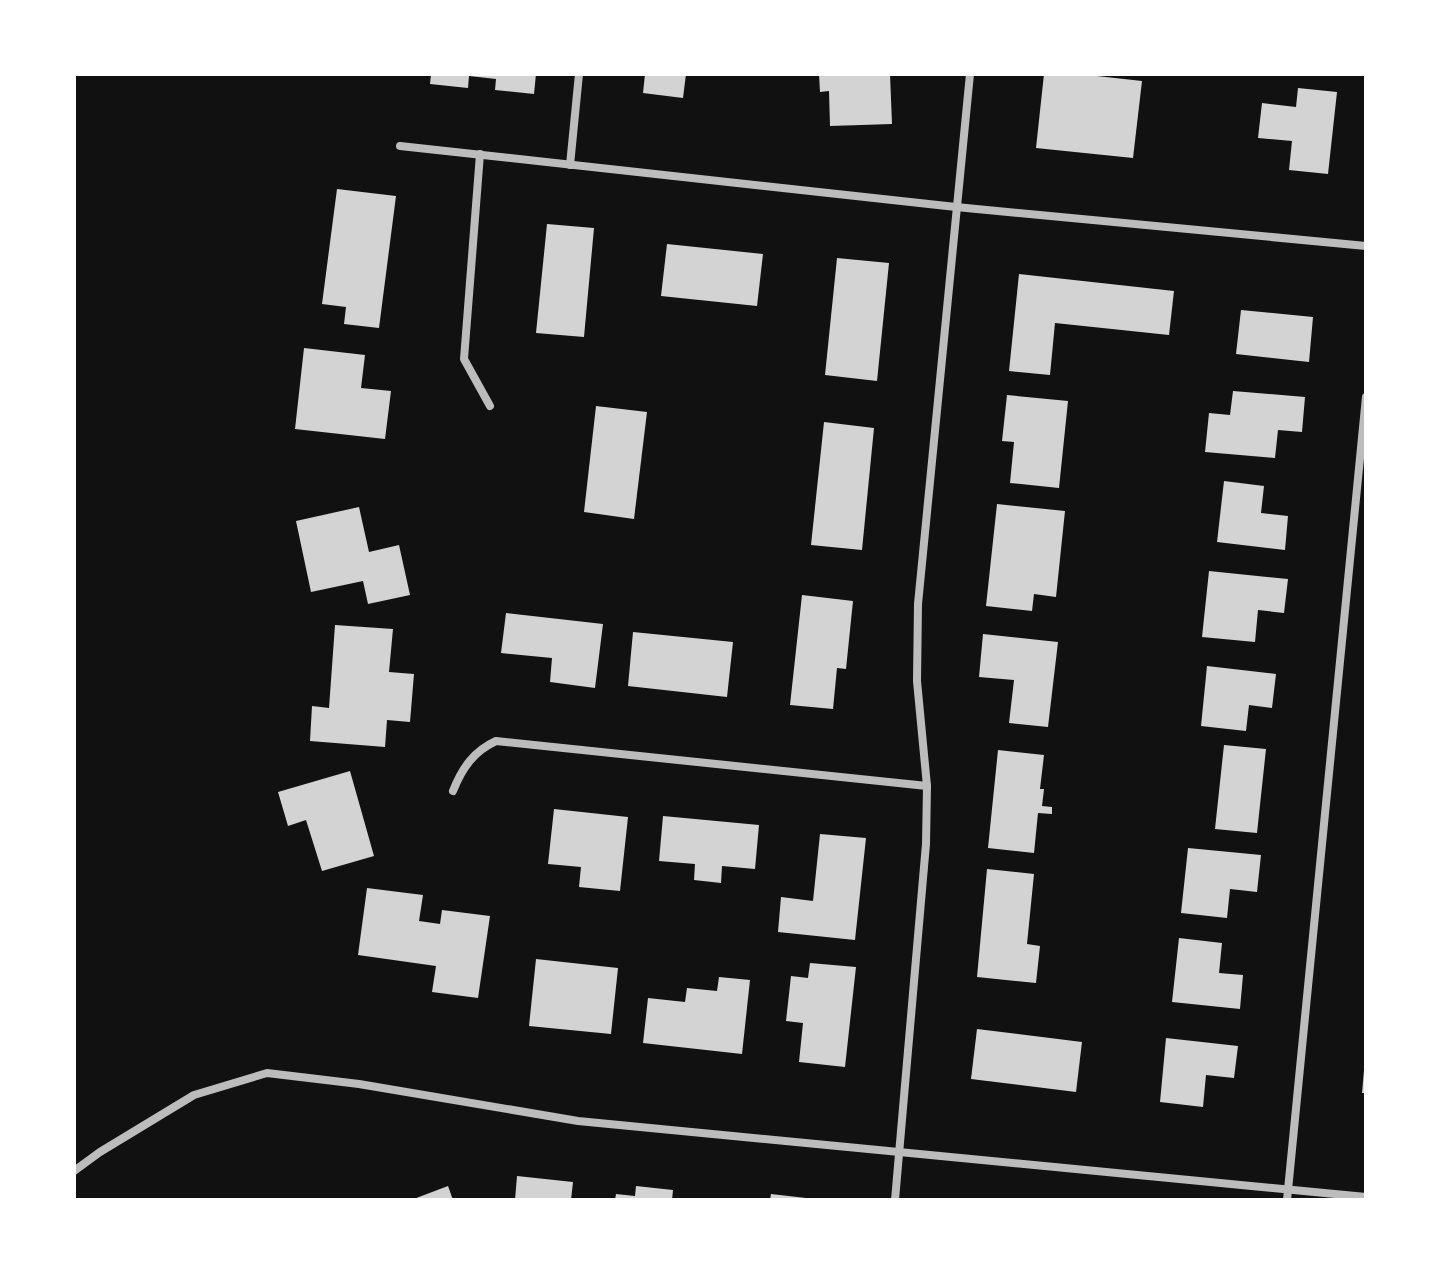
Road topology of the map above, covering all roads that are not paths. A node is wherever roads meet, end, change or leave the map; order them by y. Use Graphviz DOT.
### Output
graph roads {
  1 [pos="579,74"];
  2 [pos="970,74"];
  3 [pos="400,146"];
  4 [pos="480,154"];
  5 [pos="570,165"];
  6 [pos="956,207"];
  7 [pos="1366,246"];
  8 [pos="1366,397"];
  9 [pos="490,406"];
  10 [pos="927,786"];
  11 [pos="453,791"];
  12 [pos="899,1153"];
  13 [pos="74,1171"];
  14 [pos="1288,1190"];
  15 [pos="1366,1197"];
  16 [pos="895,1200"];
  17 [pos="1287,1200"];
  1 -- 5 [label="street"];
  2 -- 6 [label="street"];
  3 -- 4 [label="street"];
  4 -- 5 [label="street"];
  4 -- 9 [label="street"];
  5 -- 6 [label="street"];
  6 -- 7 [label="street"];
  6 -- 10 [label="street"];
  8 -- 14 [label="street"];
  10 -- 11 [label="street"];
  10 -- 12 [label="street"];
  12 -- 13 [label="street"];
  12 -- 14 [label="street"];
  12 -- 16 [label="street"];
  14 -- 15 [label="street"];
  14 -- 17 [label="street"];
}
